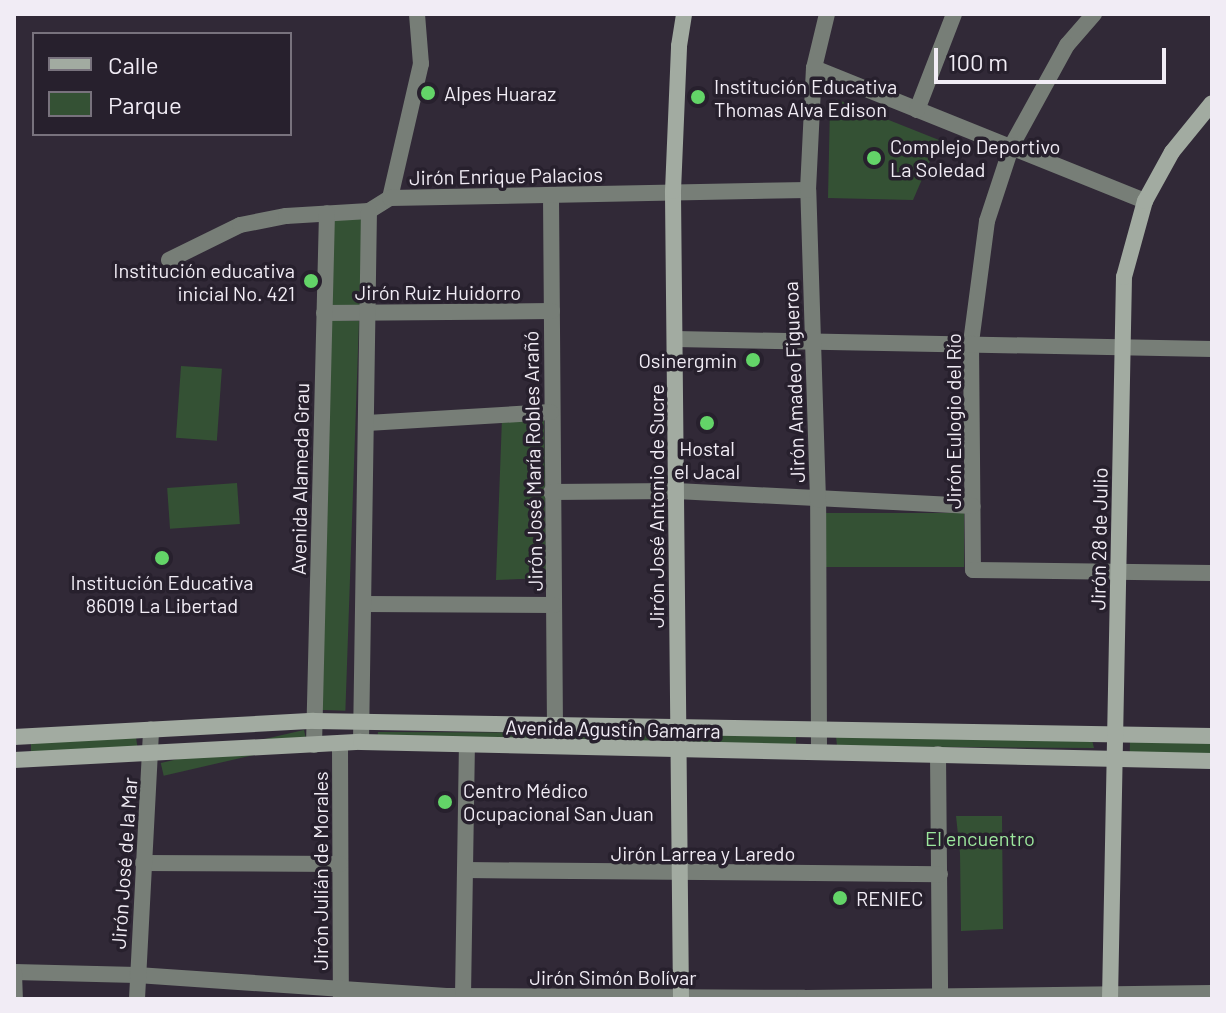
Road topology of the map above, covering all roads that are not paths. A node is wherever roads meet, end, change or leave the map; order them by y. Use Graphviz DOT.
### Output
graph roads {
  1 [pos="417,14"];
  2 [pos="684,14"];
  3 [pos="827,14"];
  4 [pos="954,14"];
  5 [pos="1094,14"];
  6 [pos="814,68"];
  7 [pos="1212,103"];
  8 [pos="917,110"];
  9 [pos="1012,145"];
  10 [pos="808,190"];
  11 [pos="673,191"];
  12 [pos="551,196"];
  13 [pos="390,198"];
  14 [pos="1145,201"];
  15 [pos="369,211"];
  16 [pos="327,213"];
  17 [pos="169,260"];
  18 [pos="552,311"];
  19 [pos="367,312"];
  20 [pos="324,313"];
  21 [pos="675,339"];
  22 [pos="812,340"];
  23 [pos="971,343"];
  24 [pos="1121,347"];
  25 [pos="1212,349"];
  26 [pos="551,412"];
  27 [pos="367,423"];
  28 [pos="676,491"];
  29 [pos="551,492"];
  30 [pos="818,500"];
  31 [pos="973,506"];
  32 [pos="1118,573"];
  33 [pos="1212,573"];
  34 [pos="364,604"];
  35 [pos="554,605"];
  36 [pos="314,721"];
  37 [pos="362,723"];
  38 [pos="555,727"];
  39 [pos="151,729"];
  40 [pos="677,729"];
  41 [pos="819,730"];
  42 [pos="1117,734"];
  43 [pos="1212,736"];
  44 [pos="14,737"];
  45 [pos="361,742"];
  46 [pos="340,743"];
  47 [pos="314,745"];
  48 [pos="467,747"];
  49 [pos="819,750"];
  50 [pos="677,751"];
  51 [pos="938,754"];
  52 [pos="151,756"];
  53 [pos="1117,758"];
  54 [pos="14,760"];
  55 [pos="1212,761"];
  56 [pos="143,863"];
  57 [pos="340,864"];
  58 [pos="465,870"];
  59 [pos="679,873"];
  60 [pos="940,874"];
  61 [pos="14,973"];
  62 [pos="137,975"];
  63 [pos="1212,993"];
  64 [pos="341,995"];
  65 [pos="451,997"];
  66 [pos="940,997"];
  67 [pos="1110,997"];
  68 [pos="512,998"];
  69 [pos="556,998"];
  70 [pos="602,998"];
  71 [pos="681,998"];
  72 [pos="15,999"];
  73 [pos="137,999"];
  74 [pos="804,999"];
  1 -- 13 [label="street"];
  2 -- 11 [label="main road, Jirón José Antonio de Sucre"];
  3 -- 6 [label="street, Jirón Amadeo Figueroa"];
  4 -- 8 [label="street"];
  5 -- 9 [label="street, Jirón Eulogio del Río"];
  6 -- 8 [label="street"];
  6 -- 10 [label="street, Jirón Amadeo Figueroa"];
  7 -- 14 [label="main road, Jirón 28 de Julio"];
  8 -- 9 [label="street"];
  9 -- 14 [label="street"];
  9 -- 23 [label="street, Jirón Eulogio del Río"];
  10 -- 11 [label="street, Jirón Enrique Palacios"];
  10 -- 22 [label="street, Jirón Amadeo Figueroa"];
  11 -- 12 [label="street, Jirón Enrique Palacios"];
  11 -- 21 [label="main road, Jirón José Antonio de Sucre"];
  12 -- 13 [label="street, Jirón Enrique Palacios"];
  12 -- 18 [label="street, Jirón José María Robles Arañó"];
  13 -- 15 [label="street, Jirón Enrique Palacios"];
  14 -- 24 [label="main road, Jirón 28 de Julio"];
  15 -- 16 [label="street, Jirón Enrique Palacios"];
  15 -- 19 [label="street"];
  16 -- 17 [label="street, Jirón Enrique Palacios"];
  16 -- 20 [label="street, Avenida Alameda Grau"];
  18 -- 19 [label="street, Jirón Ruiz Huidorro"];
  18 -- 26 [label="street, Jirón José María Robles Arañó"];
  19 -- 20 [label="street, Jirón Ruiz Huidorro"];
  19 -- 27 [label="street"];
  20 -- 36 [label="street, Avenida Alameda Grau"];
  21 -- 22 [label="street"];
  21 -- 28 [label="main road, Jirón José Antonio de Sucre"];
  22 -- 23 [label="street"];
  22 -- 30 [label="street, Jirón Amadeo Figueroa"];
  23 -- 24 [label="street"];
  23 -- 31 [label="street, Jirón Eulogio del Río"];
  24 -- 25 [label="street"];
  24 -- 32 [label="main road, Jirón 28 de Julio"];
  26 -- 27 [label="street"];
  26 -- 29 [label="street, Jirón José María Robles Arañó"];
  27 -- 34 [label="street"];
  28 -- 29 [label="street"];
  28 -- 30 [label="street"];
  28 -- 40 [label="main road, Jirón José Antonio de Sucre"];
  29 -- 35 [label="street, Jirón José María Robles Arañó"];
  30 -- 31 [label="street"];
  30 -- 41 [label="street, Jirón Amadeo Figueroa"];
  31 -- 32 [label="street, Jirón Eulogio del Río"];
  32 -- 33 [label="street"];
  32 -- 42 [label="main road, Jirón 28 de Julio"];
  34 -- 35 [label="street"];
  34 -- 37 [label="street"];
  35 -- 38 [label="street, Jirón José María Robles Arañó"];
  36 -- 37 [label="main road, Avenida Agustín Gamarra"];
  36 -- 39 [label="main road, Avenida Agustín Gamarra"];
  36 -- 47 [label="street, Avenida Alameda Grau"];
  37 -- 38 [label="main road, Avenida Agustín Gamarra"];
  37 -- 45 [label="street"];
  38 -- 40 [label="main road, Avenida Agustín Gamarra"];
  39 -- 44 [label="main road, Avenida Agustín Gamarra"];
  39 -- 52 [label="street, Jirón José de la Mar"];
  40 -- 41 [label="main road, Avenida Agustín Gamarra"];
  40 -- 50 [label="main road, Jirón José Antonio de Sucre"];
  41 -- 42 [label="main road, Avenida Agustín Gamarra"];
  41 -- 49 [label="street, Jirón Amadeo Figueroa"];
  42 -- 43 [label="main road, Avenida Agustín Gamarra"];
  42 -- 53 [label="main road, Jirón 28 de Julio"];
  45 -- 46 [label="main road, Avenida Agustín Gamarra"];
  45 -- 48 [label="main road, Avenida Agustín Gamarra"];
  46 -- 47 [label="main road, Avenida Agustín Gamarra"];
  46 -- 57 [label="street, Jirón Julián de Morales"];
  47 -- 52 [label="main road, Avenida Agustín Gamarra"];
  48 -- 50 [label="main road, Avenida Agustín Gamarra"];
  48 -- 58 [label="street"];
  49 -- 50 [label="main road, Avenida Agustín Gamarra"];
  49 -- 51 [label="main road, Avenida Agustín Gamarra"];
  50 -- 59 [label="main road, Jirón José Antonio de Sucre"];
  51 -- 53 [label="main road, Avenida Agustín Gamarra"];
  51 -- 60 [label="street"];
  52 -- 54 [label="main road, Avenida Agustín Gamarra"];
  52 -- 56 [label="street, Jirón José de la Mar"];
  53 -- 55 [label="main road, Avenida Agustín Gamarra"];
  53 -- 67 [label="main road, Jirón 28 de Julio"];
  56 -- 57 [label="street"];
  56 -- 62 [label="street, Jirón José de la Mar"];
  57 -- 64 [label="street, Jirón Julián de Morales"];
  58 -- 59 [label="street, Jirón Larrea y Laredo"];
  58 -- 65 [label="street"];
  59 -- 60 [label="street, Jirón Larrea y Laredo"];
  59 -- 71 [label="main road, Jirón José Antonio de Sucre"];
  60 -- 66 [label="street"];
  61 -- 62 [label="street, Jirón Simón Bolívar"];
  61 -- 72 [label="street"];
  62 -- 64 [label="street, Jirón Simón Bolívar"];
  62 -- 73 [label="street, Jirón José de la Mar"];
  63 -- 67 [label="street, Jirón Simón Bolívar"];
  64 -- 65 [label="street, Jirón Simón Bolívar"];
  65 -- 68 [label="street, Jirón Simón Bolívar"];
  66 -- 67 [label="street, Jirón Simón Bolívar"];
  66 -- 74 [label="street, Jirón Simón Bolívar"];
  68 -- 69 [label="street, Jirón Simón Bolívar"];
  69 -- 70 [label="street, Jirón Simón Bolívar"];
  70 -- 71 [label="street, Jirón Simón Bolívar"];
  71 -- 74 [label="street, Jirón Simón Bolívar"];
}
